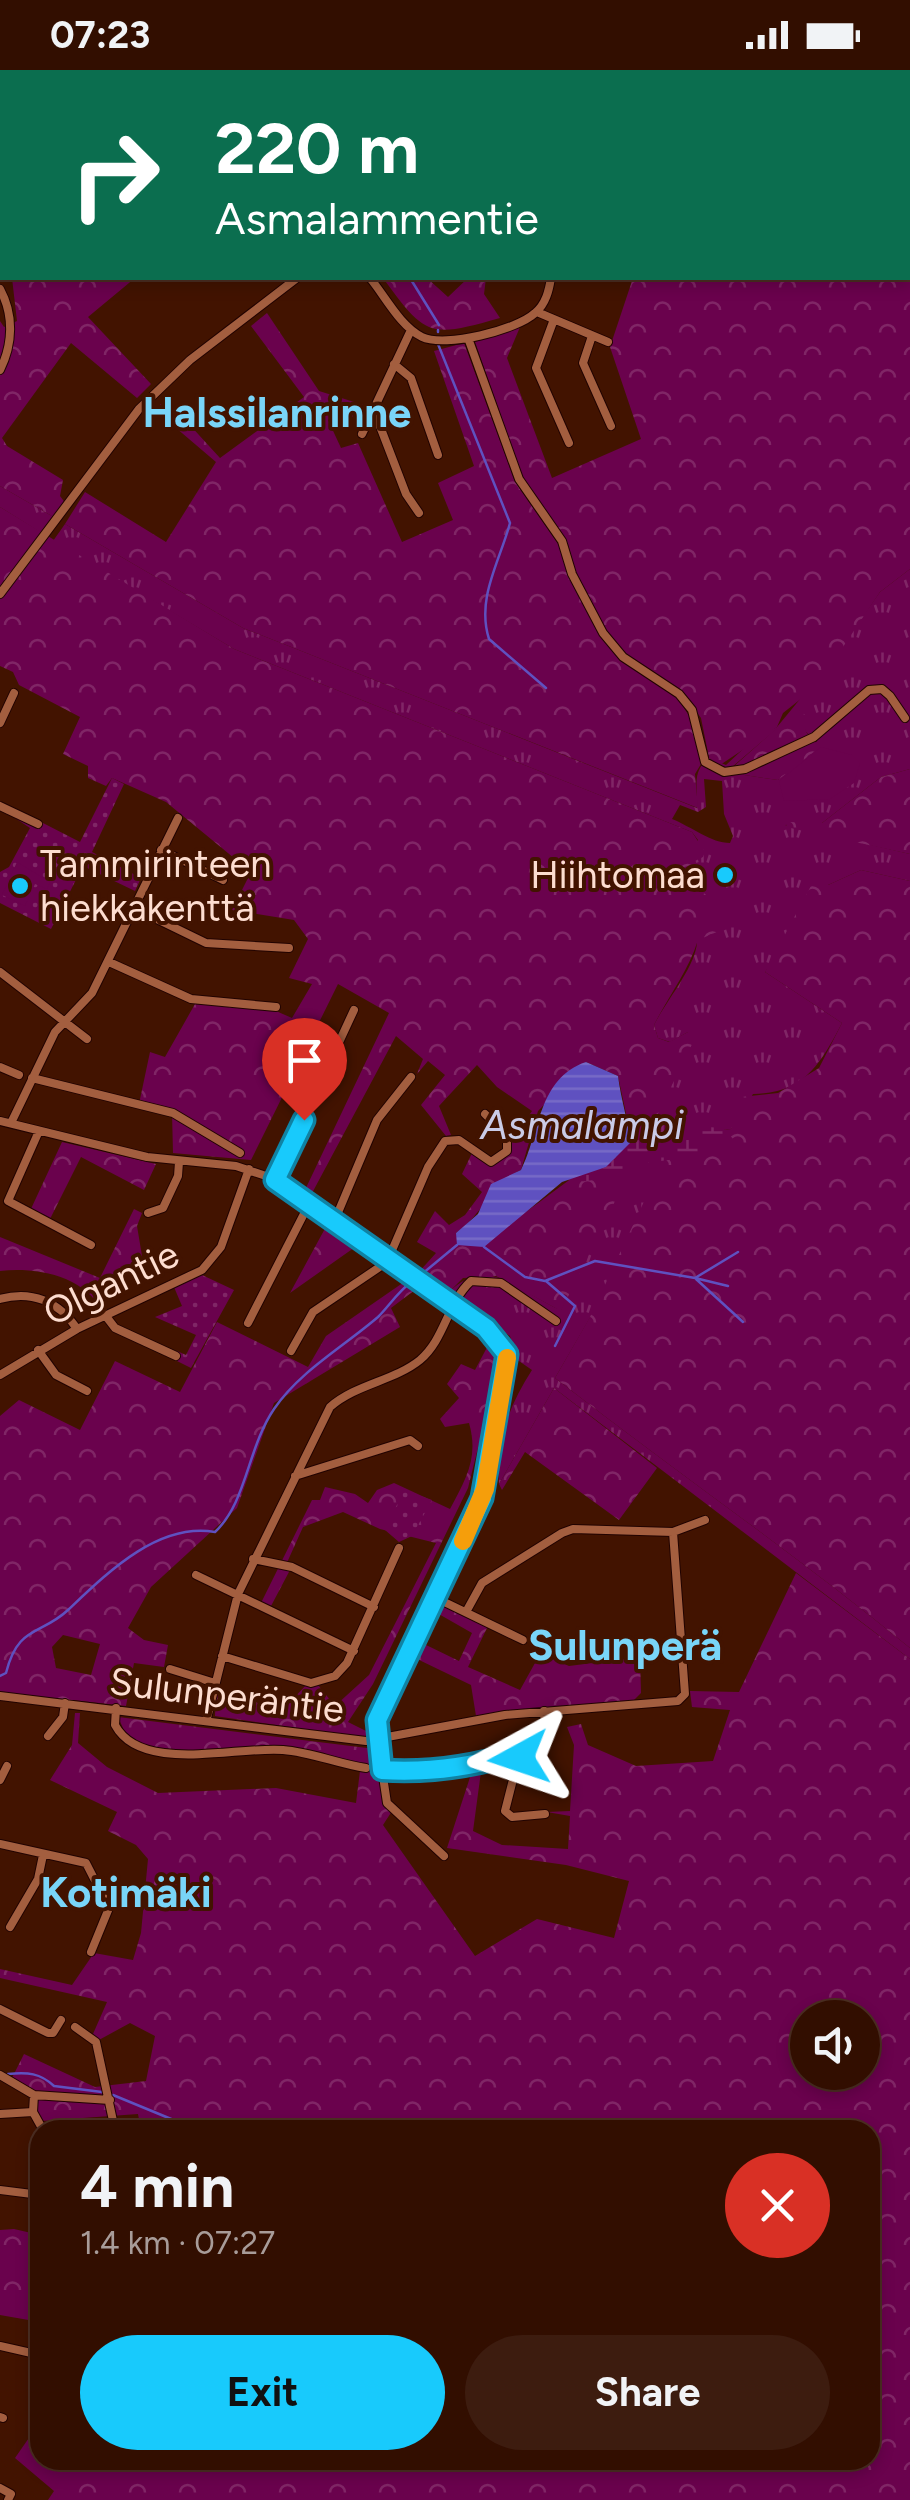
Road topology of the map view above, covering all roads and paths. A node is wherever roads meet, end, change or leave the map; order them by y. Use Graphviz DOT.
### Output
graph roads {
  1 [pos="295,280"];
  2 [pos="372,280"];
  3 [pos="550,280"];
  4 [pos="0,290"];
  5 [pos="0,298"];
  6 [pos="7,309"];
  7 [pos="537,312"];
  8 [pos="552,322"];
  9 [pos="411,330"];
  10 [pos="468,338"];
  11 [pos="591,338"];
  12 [pos="608,342"];
  13 [pos="394,364"];
  14 [pos="0,370"];
  15 [pos="373,408"];
  16 [pos="612,426"];
  17 [pos="362,434"];
  18 [pos="569,443"];
  19 [pos="438,455"];
  20 [pos="418,513"];
  21 [pos="0,594"];
  22 [pos="14,693"];
  23 [pos="905,718"];
  24 [pos="0,723"];
  25 [pos="1,810"];
  26 [pos="178,818"];
  27 [pos="38,824"];
  28 [pos="161,850"];
  29 [pos="223,880"];
  30 [pos="134,908"];
  31 [pos="290,948"];
  32 [pos="109,962"];
  33 [pos="0,972"];
  34 [pos="276,1007"];
  35 [pos="354,1010"];
  36 [pos="63,1021"];
  37 [pos="86,1039"];
  38 [pos="0,1067"];
  39 [pos="18,1075"];
  40 [pos="411,1077"];
  41 [pos="32,1078"];
  42 [pos="485,1114"];
  43 [pos="0,1121"];
  44 [pos="11,1124"];
  45 [pos="39,1131"];
  46 [pos="240,1153"];
  47 [pos="179,1162"];
  48 [pos="249,1169"];
  49 [pos="275,1180"];
  50 [pos="309,1204"];
  51 [pos="148,1213"];
  52 [pos="334,1222"];
  53 [pos="91,1245"];
  54 [pos="387,1262"];
  55 [pos="0,1299"];
  56 [pos="452,1305"];
  57 [pos="105,1314"];
  58 [pos="556,1321"];
  59 [pos="248,1324"];
  60 [pos="77,1329"];
  61 [pos="38,1350"];
  62 [pos="291,1351"];
  63 [pos="176,1356"];
  64 [pos="0,1375"];
  65 [pos="87,1390"];
  66 [pos="418,1446"];
  67 [pos="295,1476"];
  68 [pos="706,1520"];
  69 [pos="673,1532"];
  70 [pos="400,1548"];
  71 [pos="253,1559"];
  72 [pos="196,1575"];
  73 [pos="238,1594"];
  74 [pos="436,1598"];
  75 [pos="374,1607"];
  76 [pos="466,1612"];
  77 [pos="523,1640"];
  78 [pos="354,1650"];
  79 [pos="222,1656"];
  80 [pos="170,1669"];
  81 [pos="215,1683"];
  82 [pos="0,1696"];
  83 [pos="66,1703"];
  84 [pos="116,1708"];
  85 [pos="544,1712"];
  86 [pos="207,1718"];
  87 [pos="48,1736"];
  88 [pos="376,1739"];
  89 [pos="520,1752"];
  90 [pos="7,1766"];
  91 [pos="366,1768"];
  92 [pos="382,1770"];
  93 [pos="0,1780"];
  94 [pos="545,1814"];
  95 [pos="0,1844"];
  96 [pos="44,1855"];
  97 [pos="444,1856"];
  98 [pos="10,1927"];
  99 [pos="92,1952"];
  100 [pos="0,2010"];
  101 [pos="61,2020"];
  102 [pos="75,2027"];
  103 [pos="0,2075"];
  104 [pos="34,2096"];
  105 [pos="110,2100"];
  106 [pos="33,2112"];
  107 [pos="0,2114"];
  108 [pos="37,2120"];
  109 [pos="113,2120"];
  110 [pos="0,2190"];
  111 [pos="30,2194"];
  112 [pos="0,2346"];
  113 [pos="30,2352"];
  114 [pos="0,2488"];
  115 [pos="8,2500"];
  1 -- 21 [label="street"];
  2 -- 9 [label="street"];
  3 -- 7 [label="street"];
  4 -- 6 [label="street"];
  5 -- 6 [label="street"];
  6 -- 14 [label="street"];
  7 -- 8 [label="street"];
  7 -- 10 [label="street"];
  8 -- 11 [label="street"];
  8 -- 18 [label="street"];
  9 -- 10 [label="street"];
  9 -- 13 [label="street"];
  10 -- 23 [label="street"];
  11 -- 12 [label="street"];
  11 -- 16 [label="street"];
  13 -- 15 [label="street"];
  13 -- 19 [label="street"];
  15 -- 17 [label="street"];
  15 -- 20 [label="street"];
  22 -- 24 [label="street"];
  25 -- 27 [label="street"];
  26 -- 28 [label="street"];
  28 -- 29 [label="street"];
  28 -- 30 [label="street"];
  30 -- 31 [label="street"];
  30 -- 32 [label="street"];
  32 -- 34 [label="street"];
  32 -- 36 [label="street"];
  33 -- 36 [label="street"];
  35 -- 49 [label="street"];
  36 -- 37 [label="street"];
  36 -- 41 [label="street"];
  38 -- 39 [label="street"];
  40 -- 52 [label="street"];
  41 -- 44 [label="street"];
  41 -- 46 [label="street"];
  42 -- 54 [label="street"];
  43 -- 44 [label="street"];
  44 -- 45 [label="street"];
  45 -- 47 [label="street"];
  45 -- 53 [label="street"];
  47 -- 48 [label="street"];
  47 -- 51 [label="street"];
  48 -- 49 [label="street"];
  48 -- 57 [label="street, Olgantie"];
  49 -- 50 [label="street"];
  50 -- 52 [label="street"];
  50 -- 59 [label="street"];
  52 -- 54 [label="street"];
  54 -- 56 [label="street"];
  54 -- 62 [label="street"];
  55 -- 60 [label="street"];
  56 -- 58 [label="street"];
  56 -- 67 [label="street"];
  56 -- 74 [label="street"];
  57 -- 60 [label="street, Olgantie"];
  57 -- 63 [label="street"];
  60 -- 61 [label="street, Olgantie"];
  61 -- 64 [label="street, Olgantie"];
  61 -- 65 [label="street"];
  66 -- 67 [label="street"];
  67 -- 71 [label="street"];
  68 -- 69 [label="street"];
  69 -- 76 [label="street"];
  69 -- 85 [label="street, Sulunperäntie"];
  70 -- 75 [label="street"];
  71 -- 73 [label="street"];
  71 -- 75 [label="street"];
  72 -- 73 [label="street"];
  73 -- 78 [label="street"];
  73 -- 79 [label="street"];
  74 -- 76 [label="street"];
  74 -- 88 [label="street"];
  75 -- 78 [label="street"];
  76 -- 77 [label="street"];
  78 -- 79 [label="street"];
  79 -- 81 [label="street"];
  80 -- 81 [label="street"];
  81 -- 86 [label="street"];
  82 -- 83 [label="street, Sulunperäntie"];
  83 -- 84 [label="street, Sulunperäntie"];
  83 -- 87 [label="street"];
  84 -- 86 [label="street, Sulunperäntie"];
  84 -- 91 [label="street"];
  85 -- 88 [label="street, Sulunperäntie"];
  85 -- 89 [label="street"];
  86 -- 88 [label="street, Sulunperäntie"];
  88 -- 92 [label="street"];
  89 -- 92 [label="street"];
  89 -- 94 [label="street"];
  90 -- 93 [label="street"];
  92 -- 97 [label="street"];
  95 -- 96 [label="street"];
  96 -- 98 [label="street"];
  96 -- 99 [label="street"];
  100 -- 101 [label="street"];
  102 -- 105 [label="street"];
  103 -- 104 [label="street"];
  104 -- 105 [label="street"];
  104 -- 106 [label="street"];
  105 -- 109 [label="street"];
  106 -- 107 [label="street"];
  106 -- 108 [label="street"];
  110 -- 111 [label="street"];
  112 -- 113 [label="street"];
  114 -- 115 [label="street"];
}
